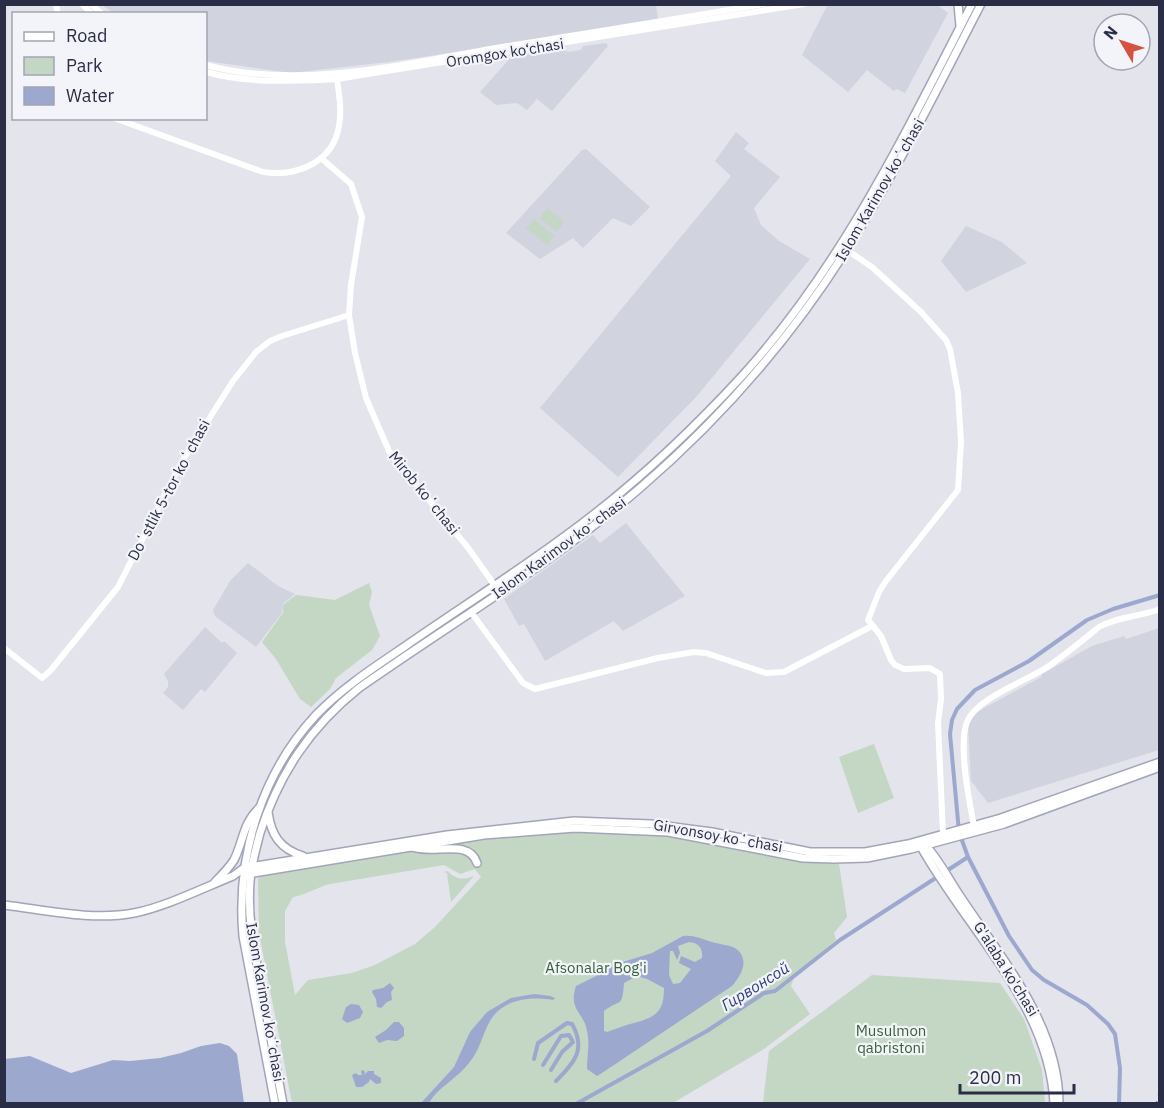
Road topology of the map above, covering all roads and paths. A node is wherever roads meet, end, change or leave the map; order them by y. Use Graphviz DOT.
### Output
graph roads {
  1 [pos="764,4"];
  2 [pos="804,4"];
  3 [pos="957,4"];
  4 [pos="972,4"];
  5 [pos="981,4"];
  6 [pos="635,29"];
  7 [pos="960,29"];
  8 [pos="207,65"];
  9 [pos="207,72"];
  10 [pos="337,79"];
  11 [pos="120,120"];
  12 [pos="321,158"];
  13 [pos="844,248"];
  14 [pos="349,315"];
  15 [pos="497,589"];
  16 [pos="1160,609"];
  17 [pos="471,612"];
  18 [pos="872,626"];
  19 [pos="4,648"];
  20 [pos="400,650"];
  21 [pos="405,657"];
  22 [pos="1160,762"];
  23 [pos="1160,767"];
  24 [pos="264,808"];
  25 [pos="532,828"];
  26 [pos="971,829"];
  27 [pos="947,835"];
  28 [pos="922,845"];
  29 [pos="409,846"];
  30 [pos="305,857"];
  31 [pos="477,863"];
  32 [pos="247,871"];
  33 [pos="944,877"];
  34 [pos="212,885"];
  35 [pos="4,905"];
  36 [pos="275,1104"];
  37 [pos="283,1104"];
  38 [pos="1054,1104"];
  39 [pos="1059,1104"];
  1 -- 6 [label="street, Oromgox ko‘chasi"];
  2 -- 6 [label="street, Oromgox ko‘chasi"];
  3 -- 7 [label="main road"];
  4 -- 7 [label="main road, Islom Karimov koʻchasi"];
  5 -- 13 [label="main road, Islom Karimov koʻchasi"];
  6 -- 8 [label="street, Oromgox ko‘chasi"];
  6 -- 10 [label="street, Oromgox ko‘chasi"];
  7 -- 13 [label="main road, Islom Karimov koʻchasi"];
  9 -- 10 [label="street, Oromgox ko‘chasi"];
  10 -- 12 [label="street"];
  11 -- 12 [label="street"];
  12 -- 14 [label="street, Mirob koʻchasi"];
  13 -- 15 [label="main road, Islom Karimov koʻchasi"];
  13 -- 15 [label="main road, Islom Karimov koʻchasi"];
  13 -- 18 [label="street"];
  14 -- 15 [label="street, Mirob koʻchasi"];
  14 -- 19 [label="street, Doʻstlik 5-tor koʻchasi"];
  15 -- 17 [label="main road, Islom Karimov koʻchasi"];
  15 -- 20 [label="main road, Islom Karimov koʻchasi"];
  16 -- 26 [label="street"];
  17 -- 18 [label="street"];
  17 -- 21 [label="main road, Islom Karimov koʻchasi"];
  18 -- 27 [label="street"];
  20 -- 21 [label="main road"];
  20 -- 24 [label="main road, Islom Karimov koʻchasi"];
  21 -- 24 [label="main road, Islom Karimov koʻchasi"];
  22 -- 26 [label="main road, Girvonsoy koʻchasi"];
  23 -- 26 [label="main road, Girvonsoy koʻchasi"];
  24 -- 30 [label="main road"];
  24 -- 32 [label="main road, Islom Karimov koʻchasi"];
  24 -- 34 [label="main road"];
  25 -- 28 [label="main road, Girvonsoy koʻchasi"];
  25 -- 29 [label="main road, Girvonsoy koʻchasi"];
  25 -- 30 [label="main road, Girvonsoy koʻchasi"];
  26 -- 27 [label="main road, Girvonsoy koʻchasi"];
  27 -- 28 [label="main road, Girvonsoy koʻchasi"];
  28 -- 33 [label="main road"];
  29 -- 31 [label="main road"];
  29 -- 32 [label="main road, Girvonsoy koʻchasi"];
  30 -- 32 [label="main road, Girvonsoy koʻchasi"];
  32 -- 34 [label="main road, Girvonsoy koʻchasi"];
  32 -- 36 [label="main road, Islom Karimov koʻchasi"];
  32 -- 37 [label="main road, Islom Karimov koʻchasi"];
  33 -- 38 [label="main road, G'alaba ko'chasi"];
  33 -- 39 [label="main road, G'alaba ko'chasi"];
  34 -- 35 [label="main road, Girvonsoy koʻchasi"];
}
